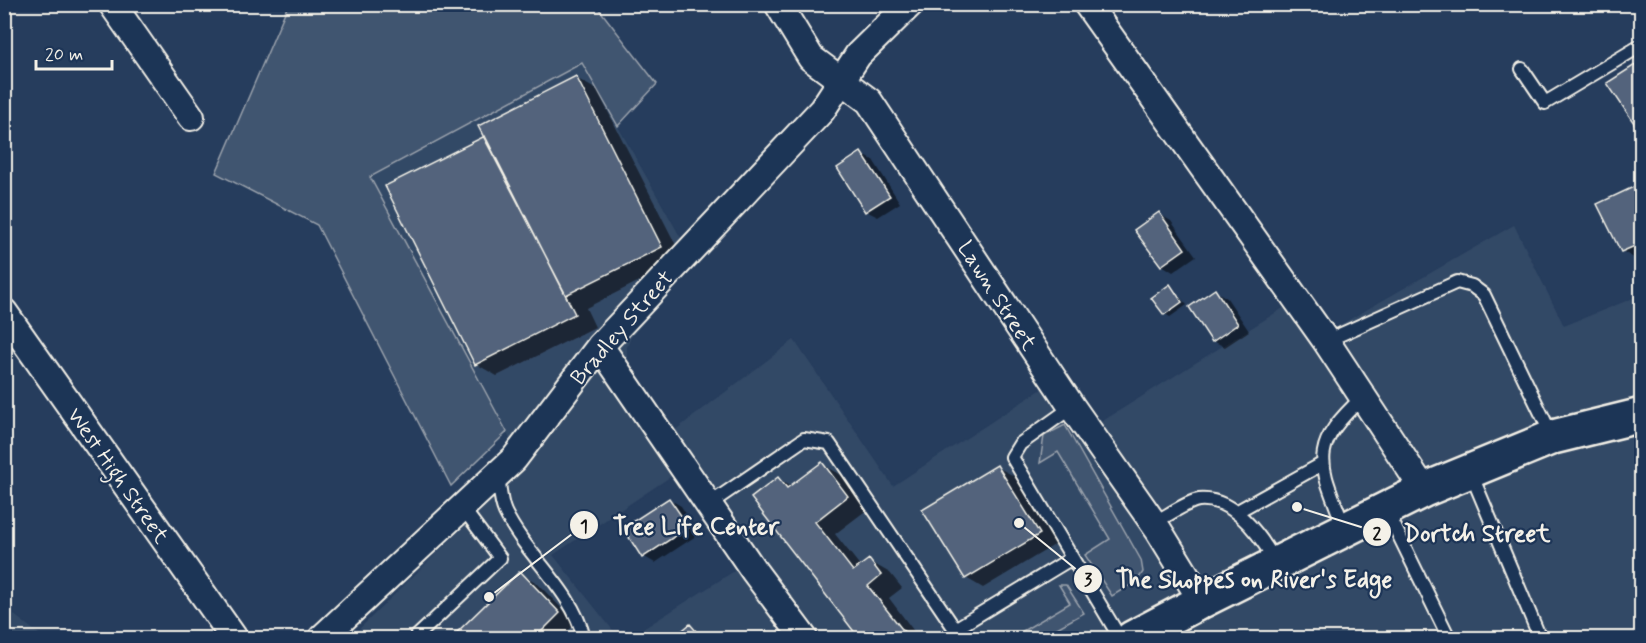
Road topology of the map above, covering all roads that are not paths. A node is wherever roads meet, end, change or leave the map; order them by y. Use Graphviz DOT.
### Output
graph roads {
  1 [pos="112,4"];
  2 [pos="778,4"];
  3 [pos="910,4"];
  4 [pos="1087,4"];
  5 [pos="1641,45"];
  6 [pos="1522,69"];
  7 [pos="841,81"];
  8 [pos="191,117"];
  9 [pos="4,312"];
  10 [pos="1326,341"];
  11 [pos="600,346"];
  12 [pos="1363,397"];
  13 [pos="1072,407"];
  14 [pos="1641,414"];
  15 [pos="1553,437"];
  16 [pos="1322,464"];
  17 [pos="1470,471"];
  18 [pos="498,473"];
  19 [pos="1424,490"];
  20 [pos="708,505"];
  21 [pos="462,507"];
  22 [pos="1386,510"];
  23 [pos="1236,512"];
  24 [pos="1153,523"];
  25 [pos="1345,531"];
  26 [pos="1072,558"];
  27 [pos="1277,564"];
  28 [pos="1202,601"];
  29 [pos="958,634"];
  30 [pos="234,639"];
  31 [pos="322,639"];
  32 [pos="415,639"];
  33 [pos="584,639"];
  34 [pos="804,639"];
  35 [pos="1120,639"];
  36 [pos="1132,639"];
  37 [pos="1449,639"];
  38 [pos="1540,639"];
  1 -- 8 [label="street"];
  2 -- 7 [label="street, Lawn Street"];
  3 -- 7 [label="street, Bradley Street"];
  4 -- 10 [label="street"];
  5 -- 6 [label="lane"];
  7 -- 11 [label="street, Bradley Street"];
  7 -- 13 [label="street, Lawn Street"];
  9 -- 30 [label="street, West High Street"];
  10 -- 12 [label="street"];
  10 -- 15 [label="lane"];
  11 -- 18 [label="street, Bradley Street"];
  11 -- 20 [label="street"];
  12 -- 16 [label="lane"];
  12 -- 19 [label="street"];
  13 -- 24 [label="street, Lawn Street"];
  13 -- 26 [label="lane"];
  14 -- 15 [label="highway"];
  15 -- 17 [label="highway"];
  16 -- 23 [label="lane"];
  16 -- 25 [label="lane"];
  17 -- 19 [label="highway"];
  17 -- 38 [label="lane"];
  18 -- 21 [label="street, Bradley Street"];
  18 -- 33 [label="lane"];
  19 -- 22 [label="highway"];
  20 -- 29 [label="lane"];
  20 -- 34 [label="street"];
  21 -- 31 [label="street, Bradley Street"];
  21 -- 32 [label="lane"];
  22 -- 25 [label="highway"];
  22 -- 37 [label="lane"];
  23 -- 24 [label="lane"];
  23 -- 27 [label="lane"];
  24 -- 28 [label="street, Lawn Street"];
  25 -- 27 [label="highway"];
  26 -- 29 [label="lane"];
  26 -- 35 [label="lane"];
  27 -- 28 [label="highway"];
  28 -- 36 [label="highway"];
}
